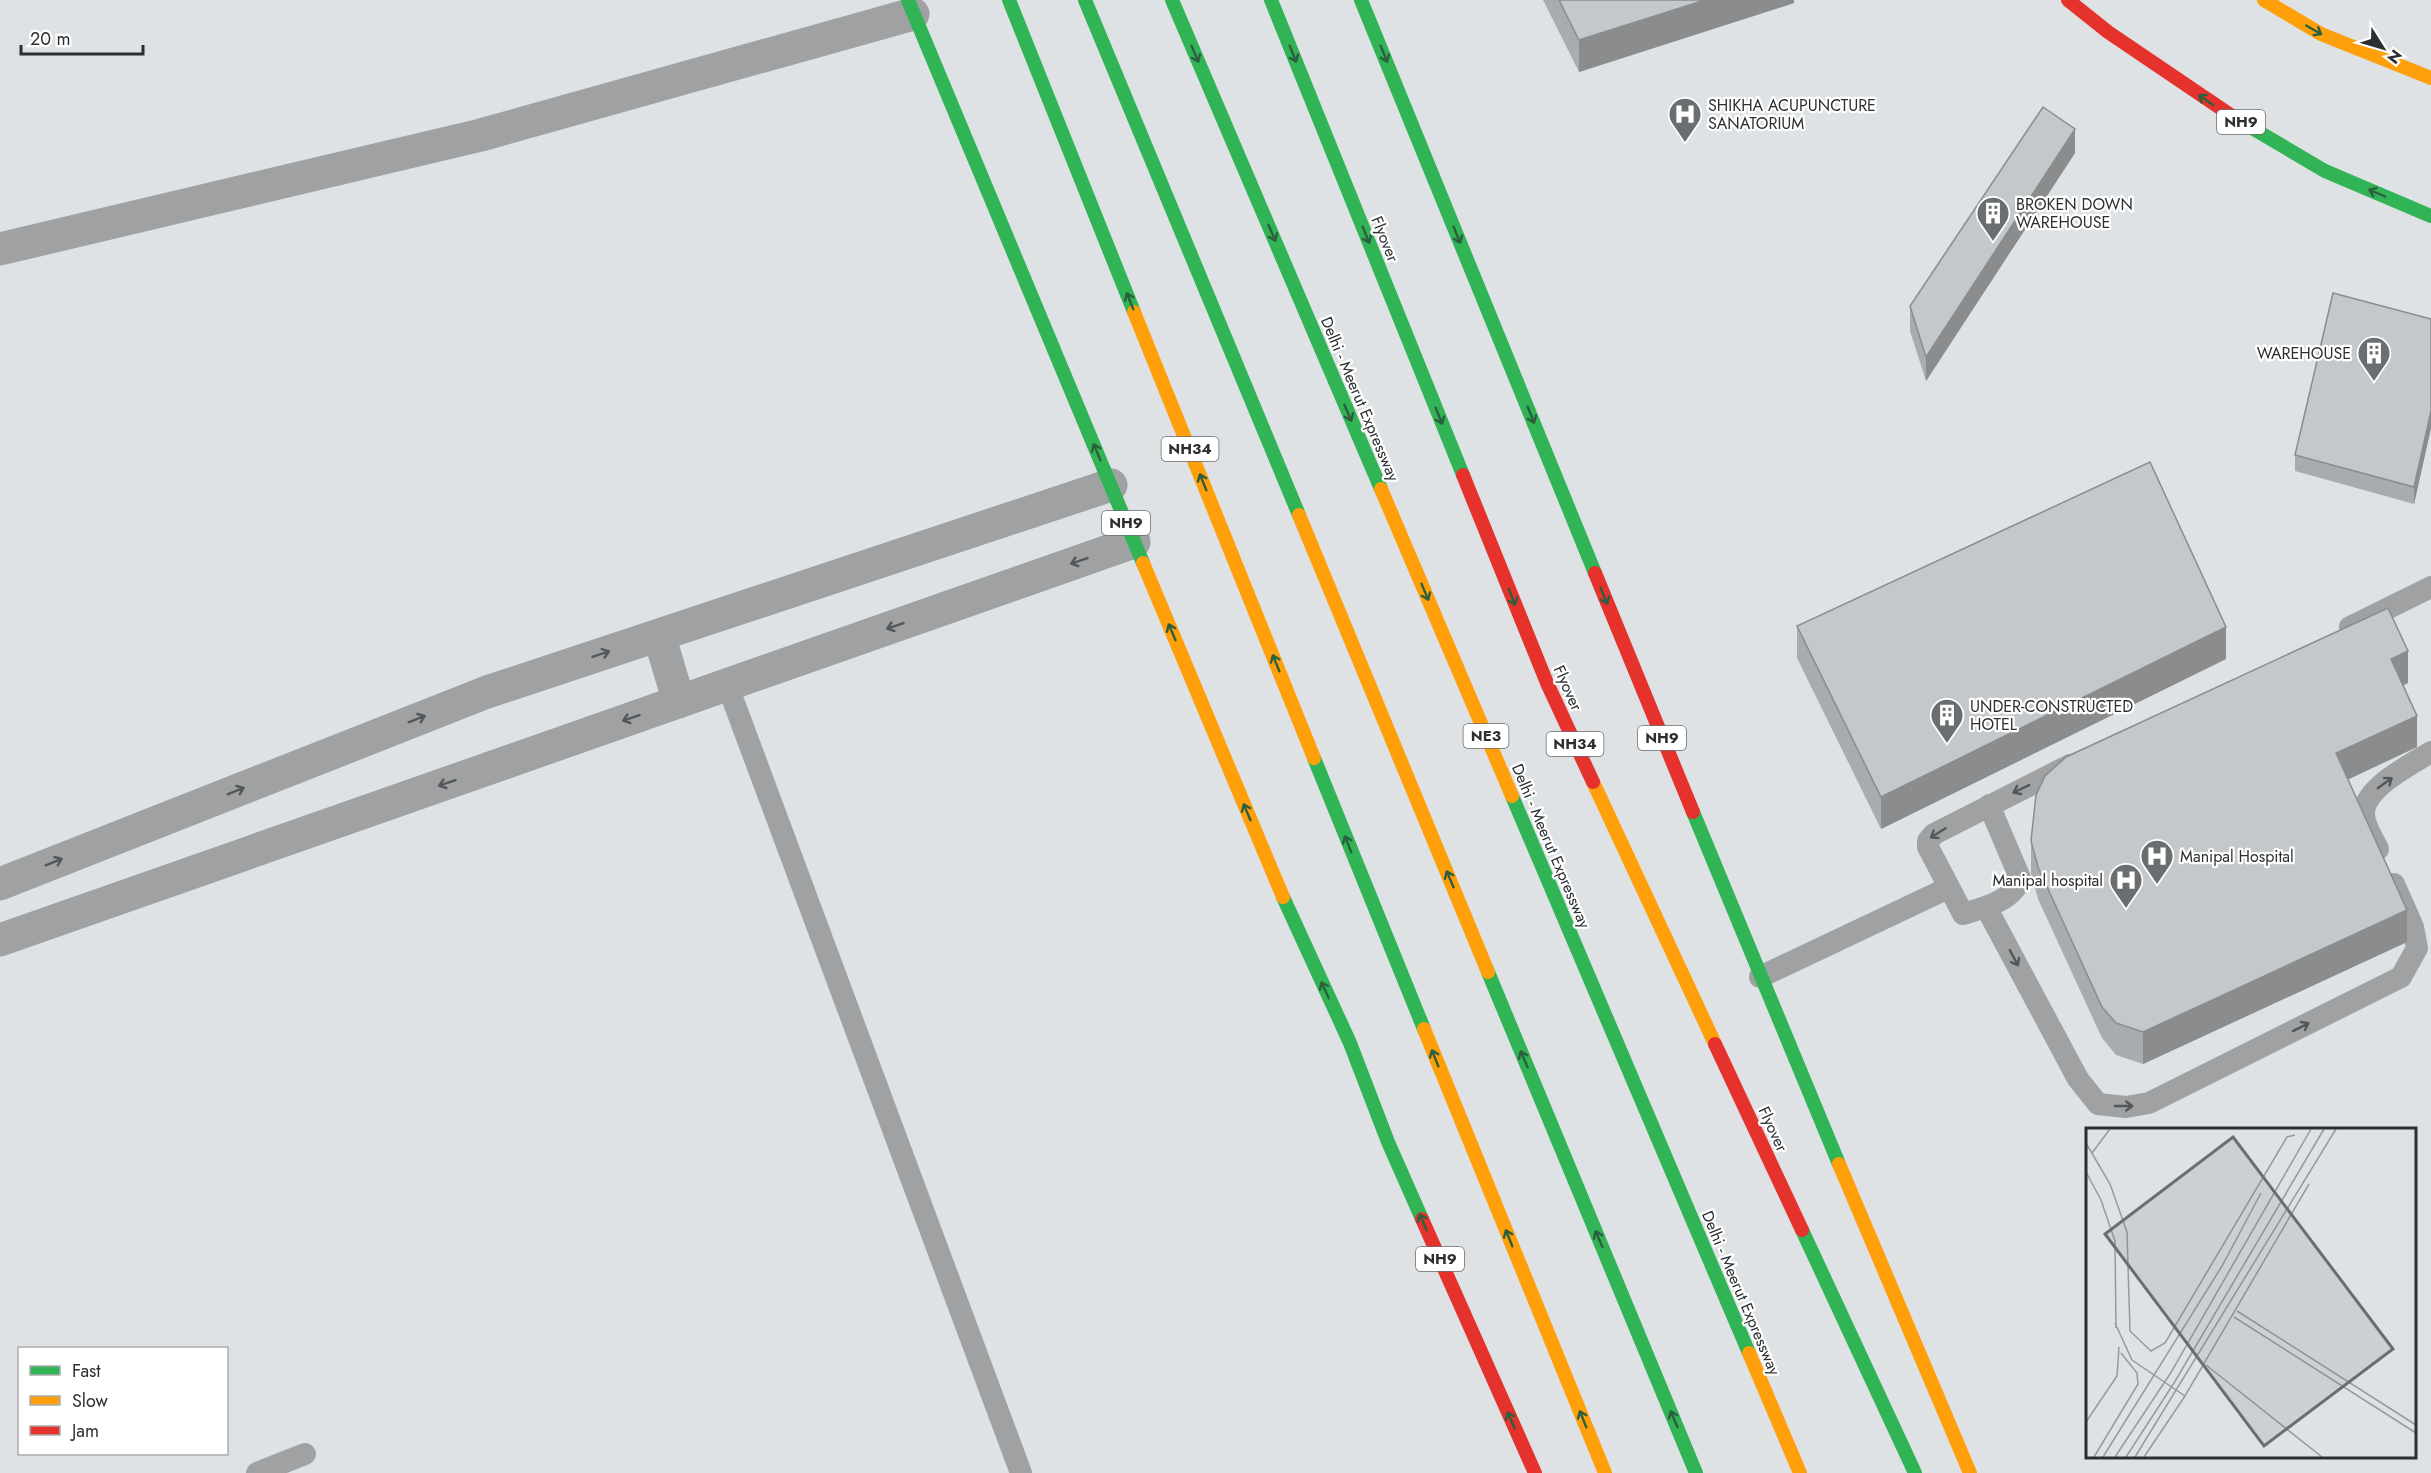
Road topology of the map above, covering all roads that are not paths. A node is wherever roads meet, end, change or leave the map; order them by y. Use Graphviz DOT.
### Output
graph roads {
  1 [pos="1009,0"];
  2 [pos="1085,0"];
  3 [pos="1172,0"];
  4 [pos="1271,0"];
  5 [pos="1361,0"];
  6 [pos="2068,0"];
  7 [pos="2264,0"];
  8 [pos="910,7"];
  9 [pos="2431,78"];
  10 [pos="2431,216"];
  11 [pos="0,249"];
  12 [pos="1111,485"];
  13 [pos="1134,542"];
  14 [pos="2431,587"];
  15 [pos="659,635"];
  16 [pos="2333,635"];
  17 [pos="728,684"];
  18 [pos="679,702"];
  19 [pos="2431,752"];
  20 [pos="2086,757"];
  21 [pos="1989,805"];
  22 [pos="0,884"];
  23 [pos="1948,888"];
  24 [pos="1986,907"];
  25 [pos="0,940"];
  26 [pos="1760,977"];
  27 [pos="305,1454"];
  28 [pos="257,1473"];
  29 [pos="1021,1473"];
  30 [pos="1535,1473"];
  31 [pos="1605,1473"];
  32 [pos="1696,1473"];
  33 [pos="1800,1473"];
  34 [pos="1915,1473"];
  35 [pos="1970,1473"];
  31 -- 1 [label="highway, NH34, one-way"];
  32 -- 2 [label="highway, one-way"];
  3 -- 33 [label="highway, Delhi - Meerut Expressway / NE3, one-way"];
  4 -- 34 [label="highway, Flyover / NH34, one-way"];
  5 -- 26 [label="highway, NH9, one-way"];
  10 -- 6 [label="highway, NH9, one-way"];
  7 -- 9 [label="highway, one-way"];
  8 -- 11 [label="street"];
  12 -- 8 [label="highway, NH9, one-way"];
  12 -- 13 [label="highway, NH9"];
  12 -- 15 [label="street"];
  13 -- 17 [label="street, one-way"];
  30 -- 13 [label="highway, NH9, one-way"];
  14 -- 16 [label="lane"];
  15 -- 18 [label="street"];
  22 -- 15 [label="street, one-way"];
  17 -- 18 [label="street"];
  17 -- 29 [label="lane"];
  18 -- 25 [label="street, one-way"];
  24 -- 19 [label="lane, one-way"];
  20 -- 21 [label="lane, one-way"];
  21 -- 23 [label="lane, one-way"];
  21 -- 24 [label="lane"];
  23 -- 24 [label="lane"];
  23 -- 26 [label="lane"];
  26 -- 35 [label="highway, NH9"];
  27 -- 28 [label="lane"];
}
